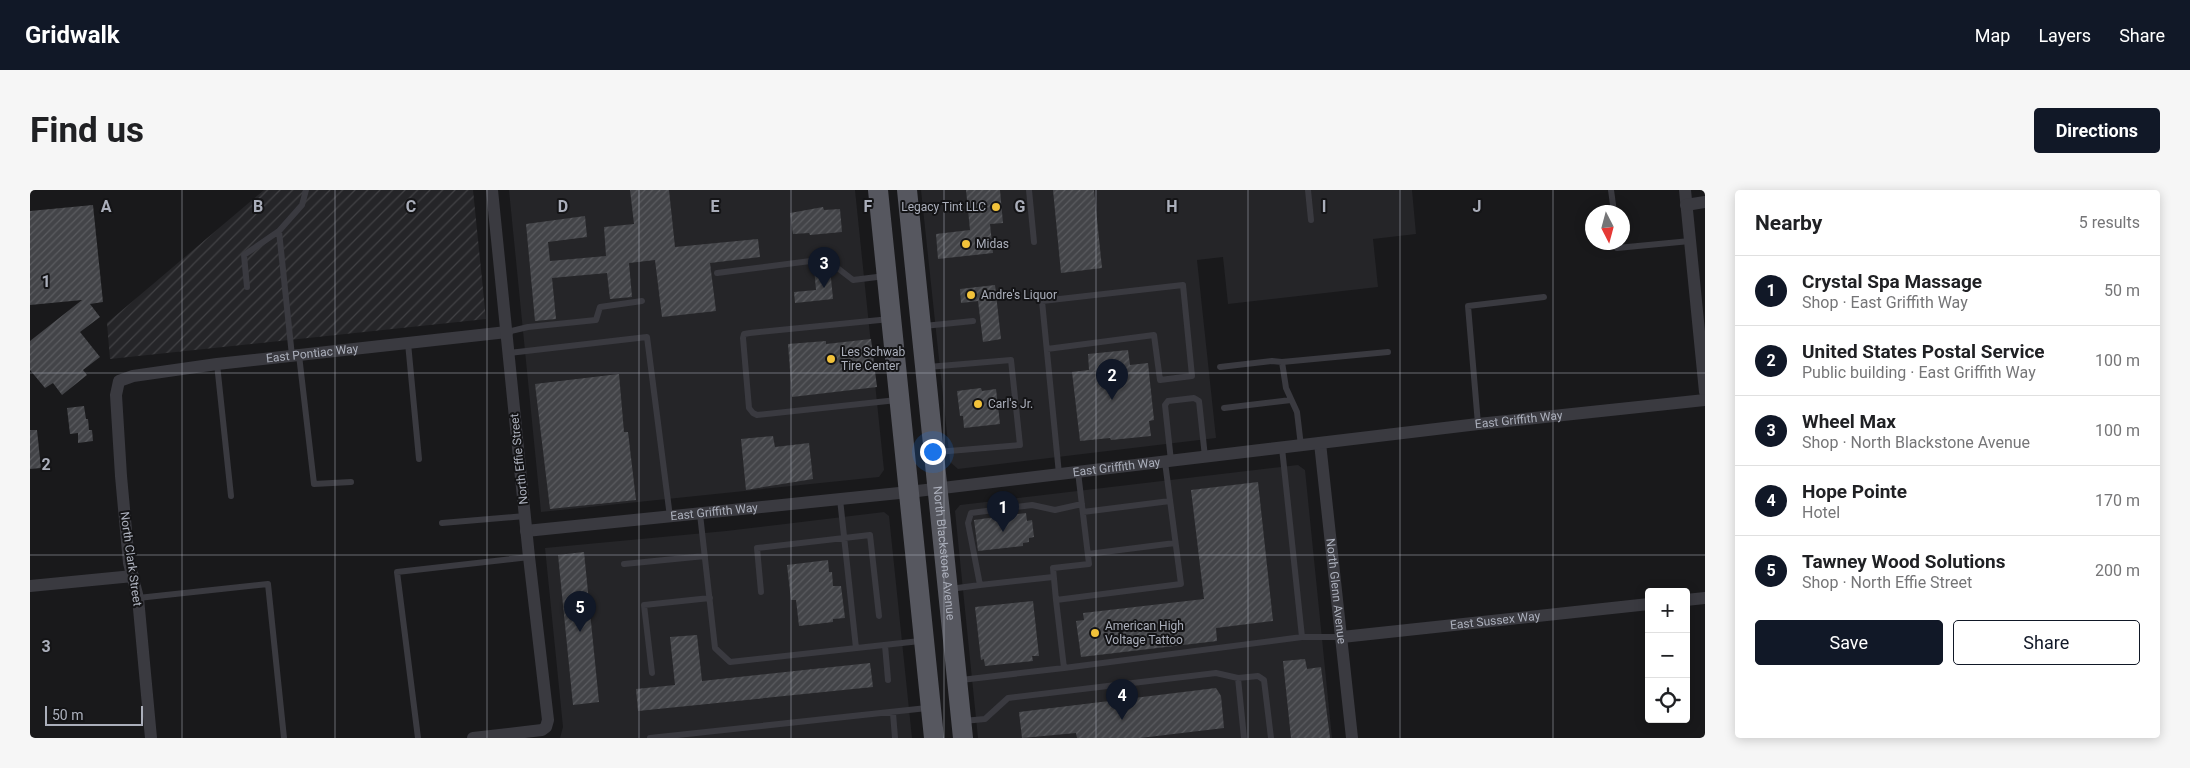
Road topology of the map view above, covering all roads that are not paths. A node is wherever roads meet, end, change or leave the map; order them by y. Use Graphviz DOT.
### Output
graph roads {
  1 [pos="306,190"];
  2 [pos="492,190"];
  3 [pos="878,190"];
  4 [pos="1029,190"];
  5 [pos="1308,190"];
  6 [pos="1611,190"];
  7 [pos="1685,190"];
  8 [pos="905,195"];
  9 [pos="1705,202"];
  10 [pos="1613,205"];
  11 [pos="1686,205"];
  12 [pos="1311,220"];
  13 [pos="279,231"];
  14 [pos="1690,241"];
  15 [pos="1034,242"];
  16 [pos="1630,247"];
  17 [pos="717,273"];
  18 [pos="886,276"];
  19 [pos="247,287"];
  20 [pos="1544,297"];
  21 [pos="642,302"];
  22 [pos="891,319"];
  23 [pos="973,321"];
  24 [pos="921,327"];
  25 [pos="507,332"];
  26 [pos="408,343"];
  27 [pos="1047,349"];
  28 [pos="1388,352"];
  29 [pos="509,354"];
  30 [pos="295,355"];
  31 [pos="1282,362"];
  32 [pos="217,364"];
  33 [pos="924,367"];
  34 [pos="1220,367"];
  35 [pos="120,381"];
  36 [pos="1705,392"];
  37 [pos="899,399"];
  38 [pos="1291,400"];
  39 [pos="1705,400"];
  40 [pos="1224,408"];
  41 [pos="1478,424"];
  42 [pos="1320,443"];
  43 [pos="1301,446"];
  44 [pos="1282,448"];
  45 [pos="933,452"];
  46 [pos="1205,457"];
  47 [pos="419,459"];
  48 [pos="1168,461"];
  49 [pos="1078,472"];
  50 [pos="1059,474"];
  51 [pos="351,482"];
  52 [pos="937,488"];
  53 [pos="909,492"];
  54 [pos="231,496"];
  55 [pos="840,499"];
  56 [pos="1170,501"];
  57 [pos="1082,504"];
  58 [pos="1083,512"];
  59 [pos="700,514"];
  60 [pos="525,516"];
  61 [pos="670,516"];
  62 [pos="442,523"];
  63 [pos="526,531"];
  64 [pos="844,538"];
  65 [pos="1175,543"];
  66 [pos="1088,554"];
  67 [pos="705,556"];
  68 [pos="529,557"];
  69 [pos="624,564"];
  70 [pos="133,576"];
  71 [pos="1054,577"];
  72 [pos="980,584"];
  73 [pos="30,586"];
  74 [pos="948,589"];
  75 [pos="761,592"];
  76 [pos="138,598"];
  77 [pos="710,598"];
  78 [pos="1705,598"];
  79 [pos="1056,600"];
  80 [pos="1690,600"];
  81 [pos="1645,604"];
  82 [pos="879,616"];
  83 [pos="1302,637"];
  84 [pos="1342,637"];
  85 [pos="924,641"];
  86 [pos="885,645"];
  87 [pos="856,648"];
  88 [pos="1064,668"];
  89 [pos="652,673"];
  90 [pos="1238,678"];
  91 [pos="888,680"];
  92 [pos="957,680"];
  93 [pos="931,708"];
  94 [pos="893,712"];
  95 [pos="962,730"];
  96 [pos="527,735"];
  97 [pos="151,738"];
  98 [pos="284,738"];
  99 [pos="418,738"];
  100 [pos="473,738"];
  101 [pos="650,738"];
  102 [pos="895,738"];
  103 [pos="934,738"];
  104 [pos="1244,738"];
  105 [pos="1271,738"];
  106 [pos="1352,738"];
  1 -- 13 [label="lane"];
  2 -- 25 [label="street, North Effie Street"];
  3 -- 18 [label="main road"];
  4 -- 15 [label="lane"];
  5 -- 12 [label="lane"];
  6 -- 10 [label="lane"];
  7 -- 11 [label="street"];
  8 -- 24 [label="main road, North Blackstone Avenue"];
  9 -- 11 [label="street"];
  11 -- 14 [label="street"];
  13 -- 19 [label="lane"];
  13 -- 30 [label="lane"];
  14 -- 16 [label="lane"];
  14 -- 36 [label="street"];
  17 -- 18 [label="lane"];
  18 -- 22 [label="main road"];
  20 -- 41 [label="lane"];
  21 -- 25 [label="lane"];
  22 -- 37 [label="main road"];
  22 -- 37 [label="lane"];
  23 -- 24 [label="lane"];
  24 -- 33 [label="main road, North Blackstone Avenue"];
  25 -- 26 [label="street, East Pontiac Way"];
  25 -- 29 [label="street, North Effie Street"];
  26 -- 30 [label="street, East Pontiac Way"];
  26 -- 47 [label="lane"];
  27 -- 27 [label="lane"];
  27 -- 50 [label="lane"];
  28 -- 31 [label="lane"];
  29 -- 60 [label="street, North Effie Street"];
  29 -- 61 [label="lane"];
  30 -- 32 [label="street, East Pontiac Way"];
  30 -- 51 [label="lane"];
  31 -- 34 [label="lane"];
  31 -- 38 [label="lane"];
  32 -- 35 [label="street, East Pontiac Way"];
  32 -- 54 [label="lane"];
  33 -- 45 [label="main road, North Blackstone Avenue"];
  33 -- 45 [label="lane"];
  35 -- 70 [label="street, North Clark Street"];
  37 -- 53 [label="main road"];
  38 -- 40 [label="lane"];
  38 -- 43 [label="lane"];
  39 -- 41 [label="street, East Griffith Way"];
  41 -- 42 [label="street, East Griffith Way"];
  42 -- 43 [label="street, East Griffith Way"];
  42 -- 84 [label="street, North Glenn Avenue"];
  43 -- 44 [label="street, East Griffith Way"];
  44 -- 46 [label="street, East Griffith Way"];
  44 -- 83 [label="lane"];
  45 -- 52 [label="main road, North Blackstone Avenue"];
  46 -- 48 [label="street, East Griffith Way"];
  46 -- 48 [label="lane"];
  48 -- 49 [label="street, East Griffith Way"];
  48 -- 56 [label="lane"];
  49 -- 50 [label="street, East Griffith Way"];
  49 -- 57 [label="lane"];
  50 -- 52 [label="street, East Griffith Way"];
  52 -- 53 [label="street, East Griffith Way"];
  52 -- 74 [label="main road, North Blackstone Avenue"];
  53 -- 55 [label="street, East Griffith Way"];
  53 -- 85 [label="main road"];
  55 -- 59 [label="street, East Griffith Way"];
  55 -- 64 [label="lane"];
  56 -- 58 [label="lane"];
  56 -- 65 [label="lane"];
  57 -- 58 [label="lane"];
  57 -- 72 [label="lane"];
  58 -- 66 [label="lane"];
  59 -- 61 [label="street, East Griffith Way"];
  59 -- 67 [label="lane"];
  60 -- 62 [label="lane"];
  60 -- 63 [label="street, North Effie Street"];
  61 -- 63 [label="street, East Griffith Way"];
  63 -- 68 [label="street, North Effie Street"];
  64 -- 75 [label="lane"];
  64 -- 82 [label="lane"];
  64 -- 87 [label="lane"];
  65 -- 66 [label="lane"];
  65 -- 79 [label="lane"];
  66 -- 71 [label="lane"];
  67 -- 69 [label="lane"];
  67 -- 77 [label="lane"];
  68 -- 96 [label="street, North Effie Street"];
  68 -- 99 [label="lane"];
  70 -- 73 [label="street"];
  70 -- 76 [label="street, North Clark Street"];
  71 -- 72 [label="lane"];
  71 -- 79 [label="lane"];
  72 -- 74 [label="lane"];
  74 -- 92 [label="main road, North Blackstone Avenue"];
  76 -- 97 [label="street, North Clark Street"];
  76 -- 98 [label="lane"];
  77 -- 87 [label="lane"];
  77 -- 89 [label="lane"];
  78 -- 80 [label="street"];
  79 -- 88 [label="lane"];
  81 -- 84 [label="street, East Sussex Way"];
  83 -- 84 [label="lane"];
  83 -- 88 [label="lane"];
  84 -- 106 [label="street, North Glenn Avenue"];
  85 -- 86 [label="lane"];
  85 -- 93 [label="main road"];
  86 -- 87 [label="lane"];
  86 -- 91 [label="lane"];
  88 -- 92 [label="lane"];
  90 -- 95 [label="lane"];
  90 -- 104 [label="lane"];
  90 -- 105 [label="lane"];
  92 -- 95 [label="main road, North Blackstone Avenue"];
  93 -- 94 [label="lane"];
  93 -- 103 [label="main road"];
  94 -- 101 [label="lane"];
  94 -- 102 [label="lane"];
  96 -- 100 [label="street"];
}
